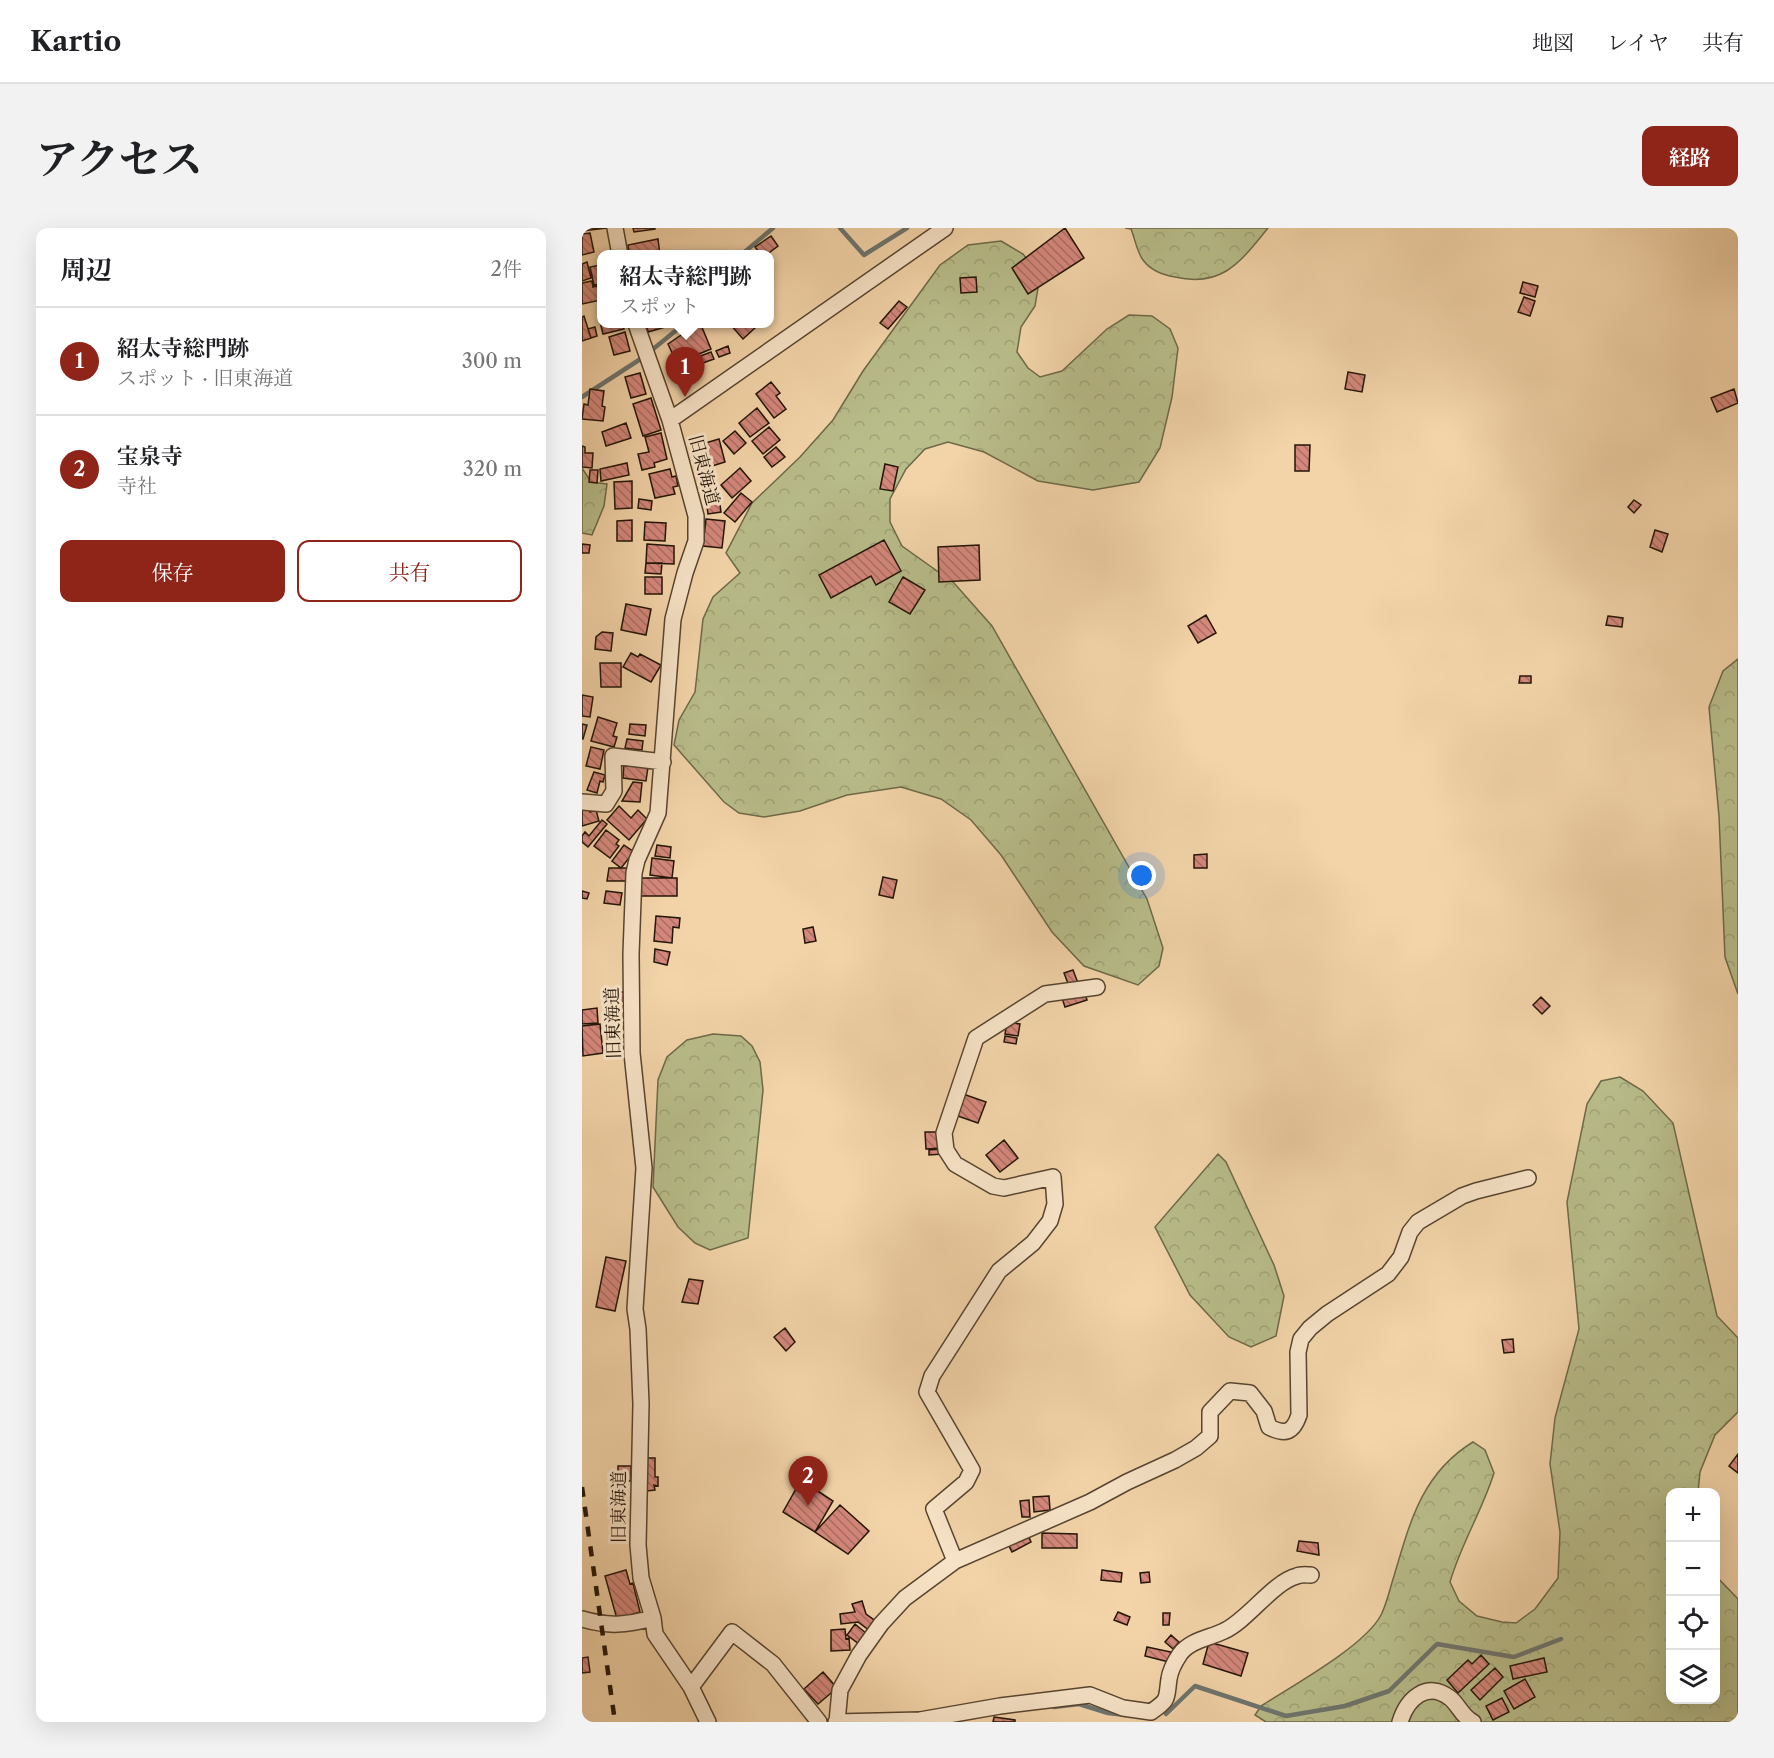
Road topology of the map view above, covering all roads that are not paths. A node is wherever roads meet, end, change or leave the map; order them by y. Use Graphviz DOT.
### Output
graph roads {
  1 [pos="615,228"];
  2 [pos="945,228"];
  3 [pos="619,250"];
  4 [pos="637,328"];
  5 [pos="670,420"];
  6 [pos="663,762"];
  7 [pos="582,802"];
  8 [pos="1097,987"];
  9 [pos="1528,1178"];
  10 [pos="955,1561"];
  11 [pos="1311,1575"];
  12 [pos="653,1618"];
  13 [pos="582,1619"];
  14 [pos="691,1687"];
  15 [pos="966,1717"];
  16 [pos="1154,1717"];
  17 [pos="708,1722"];
  18 [pos="819,1722"];
  19 [pos="836,1722"];
  20 [pos="1400,1722"];
  21 [pos="1473,1722"];
  1 -- 3 [label="street"];
  2 -- 5 [label="street"];
  4 -- 5 [label="street, 旧東海道"];
  5 -- 6 [label="street, 旧東海道"];
  6 -- 7 [label="street"];
  6 -- 12 [label="street, 旧東海道"];
  8 -- 10 [label="street"];
  9 -- 10 [label="street"];
  10 -- 19 [label="street"];
  11 -- 16 [label="street"];
  12 -- 13 [label="street"];
  12 -- 14 [label="street, 旧東海道"];
  14 -- 17 [label="street, 旧東海道"];
  14 -- 18 [label="street"];
  15 -- 16 [label="street"];
  15 -- 19 [label="street"];
  20 -- 21 [label="street"];
}
